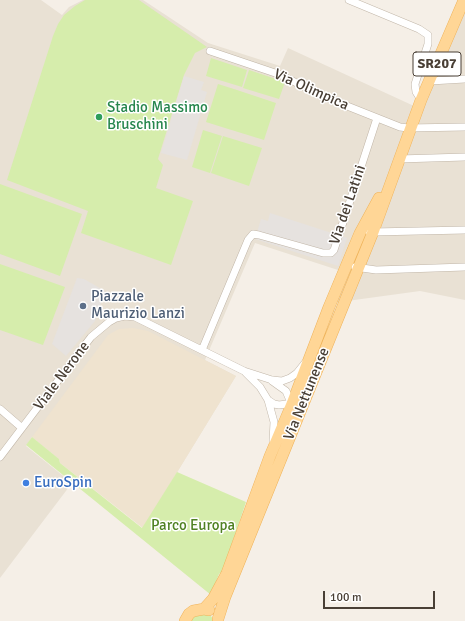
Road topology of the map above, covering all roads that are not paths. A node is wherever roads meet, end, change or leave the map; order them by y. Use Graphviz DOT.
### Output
graph roads {
  1 [pos="349,0"];
  2 [pos="464,0"];
  3 [pos="210,51"];
  4 [pos="465,79"];
  5 [pos="430,80"];
  6 [pos="421,100"];
  7 [pos="377,118"];
  8 [pos="465,127"];
  9 [pos="411,128"];
  10 [pos="465,157"];
  11 [pos="397,164"];
  12 [pos="465,230"];
  13 [pos="368,231"];
  14 [pos="347,265"];
  15 [pos="465,267"];
  16 [pos="358,268"];
  17 [pos="202,350"];
  18 [pos="308,360"];
  19 [pos="244,371"];
  20 [pos="268,379"];
  21 [pos="308,393"];
  22 [pos="268,400"];
  23 [pos="292,404"];
  24 [pos="0,409"];
  25 [pos="296,422"];
  26 [pos="22,428"];
  27 [pos="270,456"];
  28 [pos="0,457"];
  29 [pos="204,609"];
  30 [pos="218,620"];
  31 [pos="185,621"];
  1 -- 6 [label="street"];
  2 -- 5 [label="main road, Via Nettunense / SR207"];
  3 -- 7 [label="street, Via Olimpica"];
  4 -- 5 [label="street"];
  5 -- 6 [label="main road, Via Nettunense / SR207"];
  6 -- 9 [label="main road, Via Nettunense / SR207"];
  7 -- 9 [label="street, Via Olimpica"];
  7 -- 17 [label="street, Via dei Latini"];
  8 -- 9 [label="street, Via Olimpica"];
  9 -- 11 [label="main road, Via Nettunense / SR207"];
  10 -- 11 [label="street"];
  11 -- 13 [label="main road, Via Nettunense / SR207"];
  12 -- 13 [label="street"];
  13 -- 14 [label="main road, Via Nettunense / SR207"];
  13 -- 16 [label="main road, Via Nettunense / SR207"];
  14 -- 16 [label="street"];
  14 -- 18 [label="main road, Via Nettunense / SR207"];
  15 -- 16 [label="street"];
  16 -- 21 [label="main road, Via Nettunense / SR207"];
  17 -- 19 [label="street, Viale Nerone"];
  17 -- 26 [label="street, Viale Nerone"];
  18 -- 20 [label="street, Viale Nerone"];
  18 -- 23 [label="main road, Via Nettunense / SR207"];
  19 -- 20 [label="street, Viale Nerone"];
  19 -- 22 [label="street, Viale Nerone"];
  20 -- 23 [label="street, Viale Nerone"];
  21 -- 23 [label="street"];
  21 -- 25 [label="main road, Via Nettunense / SR207"];
  22 -- 23 [label="street"];
  22 -- 27 [label="street, Viale Nerone"];
  23 -- 25 [label="street, Viale Nerone"];
  23 -- 27 [label="main road, Via Nettunense / SR207"];
  24 -- 26 [label="street"];
  25 -- 30 [label="main road, Via Nettunense / SR207"];
  26 -- 28 [label="street, Viale Nerone"];
  27 -- 29 [label="main road, Via Nettunense / SR207"];
  29 -- 30 [label="main road, Via Nettunense / SR207"];
  29 -- 31 [label="main road, Via Nettunense / SR207"];
}
